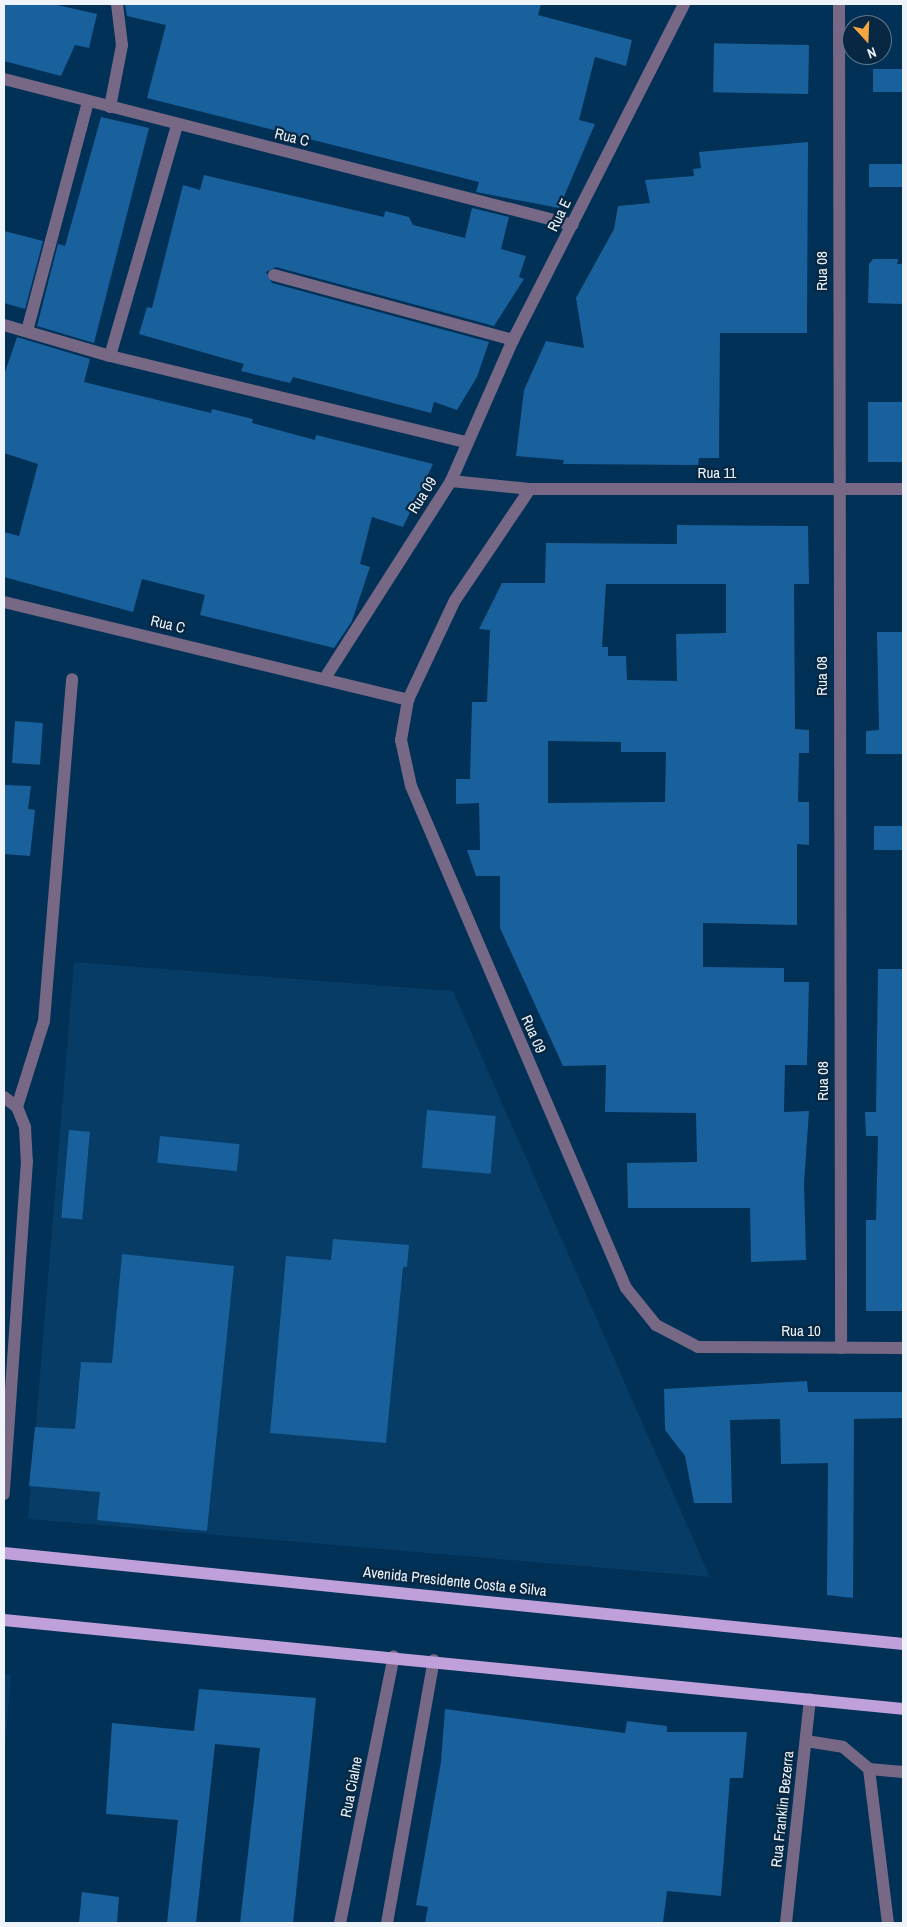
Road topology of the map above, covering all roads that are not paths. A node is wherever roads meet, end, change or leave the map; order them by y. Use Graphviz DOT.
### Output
graph roads {
  1 [pos="117,4"];
  2 [pos="684,4"];
  3 [pos="838,4"];
  4 [pos="4,79"];
  5 [pos="88,101"];
  6 [pos="110,107"];
  7 [pos="177,125"];
  8 [pos="573,224"];
  9 [pos="274,275"];
  10 [pos="4,325"];
  11 [pos="27,331"];
  12 [pos="514,340"];
  13 [pos="110,356"];
  14 [pos="466,442"];
  15 [pos="450,481"];
  16 [pos="530,489"];
  17 [pos="839,489"];
  18 [pos="903,489"];
  19 [pos="4,602"];
  20 [pos="326,678"];
  21 [pos="72,679"];
  22 [pos="408,700"];
  23 [pos="4,1097"];
  24 [pos="17,1107"];
  25 [pos="698,1347"];
  26 [pos="840,1348"];
  27 [pos="903,1348"];
  28 [pos="4,1494"];
  29 [pos="4,1553"];
  30 [pos="4,1620"];
  31 [pos="903,1644"];
  32 [pos="394,1656"];
  33 [pos="434,1660"];
  34 [pos="810,1699"];
  35 [pos="903,1709"];
  36 [pos="806,1741"];
  37 [pos="869,1769"];
  38 [pos="903,1772"];
  39 [pos="340,1923"];
  40 [pos="387,1923"];
  41 [pos="786,1923"];
  42 [pos="888,1923"];
  1 -- 6 [label="street"];
  2 -- 8 [label="street, Rua E"];
  3 -- 17 [label="street, Rua 08"];
  4 -- 5 [label="street, Rua C"];
  5 -- 6 [label="street, Rua C"];
  5 -- 11 [label="street"];
  6 -- 7 [label="street, Rua C"];
  7 -- 8 [label="street, Rua C"];
  7 -- 13 [label="street"];
  8 -- 12 [label="street, Rua E"];
  9 -- 12 [label="street"];
  10 -- 11 [label="street"];
  11 -- 13 [label="street"];
  12 -- 14 [label="street, Rua E"];
  13 -- 14 [label="street"];
  14 -- 15 [label="street, Rua E"];
  15 -- 16 [label="street, Rua 09"];
  15 -- 20 [label="street, Rua 09"];
  16 -- 17 [label="street, Rua 11"];
  16 -- 22 [label="street, Rua 09"];
  17 -- 18 [label="street, Rua 11"];
  17 -- 26 [label="street, Rua 08"];
  19 -- 20 [label="street, Rua C"];
  20 -- 22 [label="street"];
  21 -- 24 [label="street"];
  22 -- 25 [label="street, Rua 09"];
  23 -- 24 [label="street"];
  24 -- 28 [label="street"];
  25 -- 26 [label="street, Rua 10"];
  26 -- 27 [label="street, Rua 10"];
  29 -- 31 [label="main road, Avenida Presidente Costa e Silva"];
  30 -- 32 [label="main road"];
  32 -- 33 [label="main road"];
  32 -- 39 [label="street, Rua Cialne"];
  33 -- 34 [label="main road"];
  33 -- 40 [label="street"];
  34 -- 35 [label="main road"];
  34 -- 36 [label="street, Rua Franklin Bezerra"];
  36 -- 37 [label="street"];
  36 -- 41 [label="street, Rua Franklin Bezerra"];
  37 -- 38 [label="street"];
  37 -- 42 [label="street"];
}
